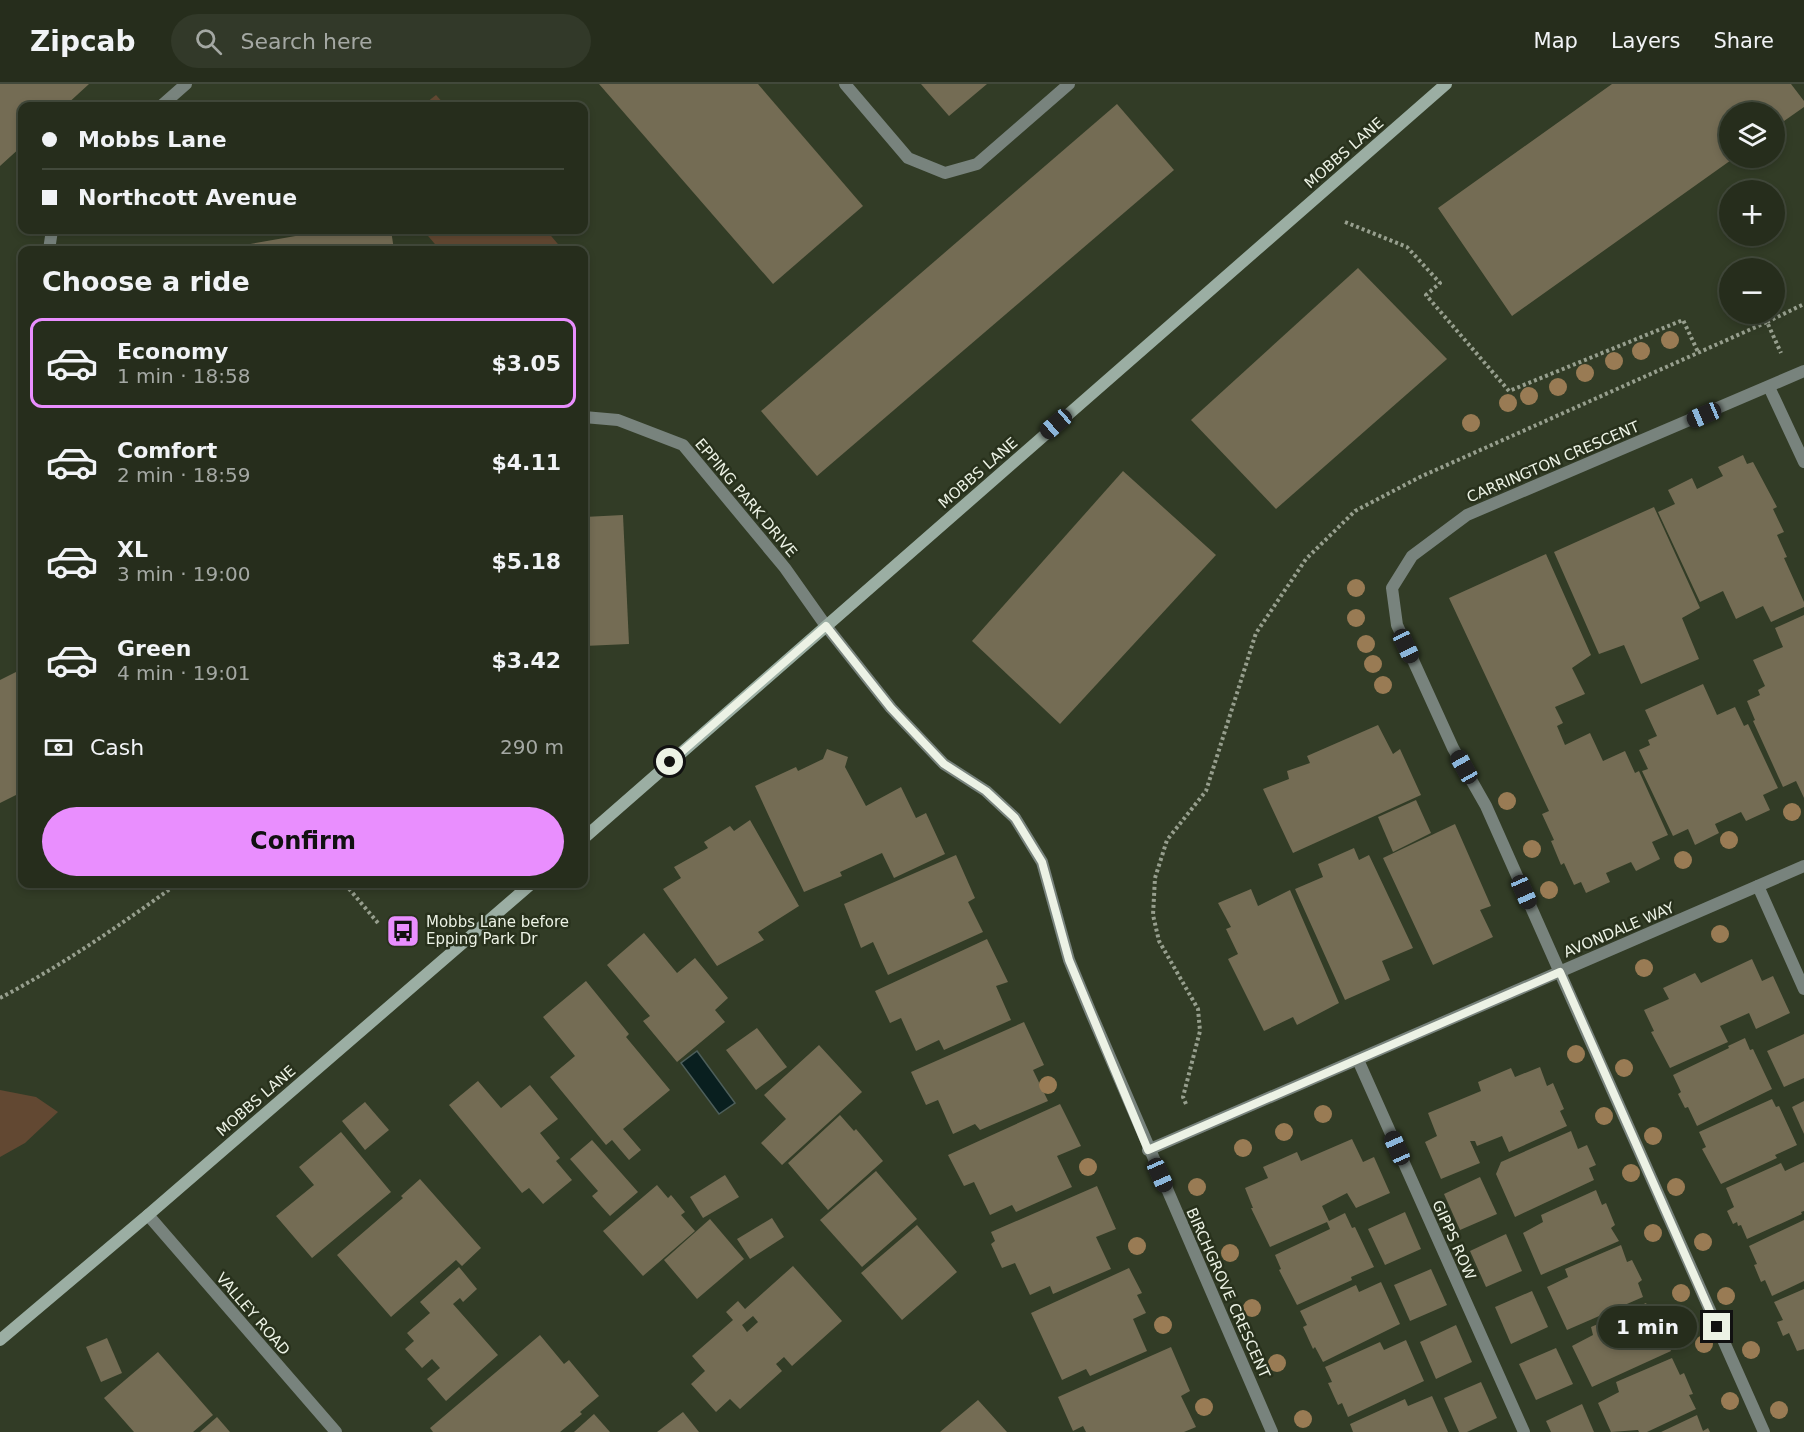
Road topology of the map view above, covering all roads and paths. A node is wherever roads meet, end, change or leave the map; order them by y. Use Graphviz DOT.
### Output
graph roads {
  1 [pos="186,84"];
  2 [pos="845,84"];
  3 [pos="1069,84"];
  4 [pos="1446,84"];
  5 [pos="166,102"];
  6 [pos="1345,222"];
  7 [pos="1804,304"];
  8 [pos="1785,313"];
  9 [pos="1698,352"];
  10 [pos="1804,371"];
  11 [pos="1769,387"];
  12 [pos="588,417"];
  13 [pos="1804,462"];
  14 [pos="826,626"];
  15 [pos="588,834"];
  16 [pos="1804,866"];
  17 [pos="1758,886"];
  18 [pos="172,888"];
  19 [pos="348,888"];
  20 [pos="526,888"];
  21 [pos="378,923"];
  22 [pos="1560,972"];
  23 [pos="1804,988"];
  24 [pos="0,999"];
  25 [pos="1358,1060"];
  26 [pos="1148,1150"];
  27 [pos="148,1215"];
  28 [pos="0,1340"];
  29 [pos="336,1432"];
  30 [pos="1272,1432"];
  31 [pos="1524,1432"];
  32 [pos="1764,1432"];
  1 -- 5 [label="street"];
  2 -- 3 [label="street"];
  4 -- 14 [label="street, MOBBS LANE"];
  6 -- 9 [label="path"];
  7 -- 8 [label="path"];
  10 -- 11 [label="street, CARRINGTON CRESCENT"];
  11 -- 13 [label="street"];
  11 -- 22 [label="street, CARRINGTON CRESCENT"];
  12 -- 14 [label="street, EPPING PARK DRIVE"];
  14 -- 15 [label="street, MOBBS LANE"];
  14 -- 26 [label="street, BIRCHGROVE CRESCENT"];
  16 -- 17 [label="street, AVONDALE WAY"];
  17 -- 22 [label="street, AVONDALE WAY"];
  17 -- 23 [label="street"];
  18 -- 24 [label="path"];
  19 -- 21 [label="path"];
  20 -- 27 [label="street, MOBBS LANE"];
  22 -- 25 [label="street, AVONDALE WAY"];
  22 -- 32 [label="street, CARRINGTON CRESCENT"];
  25 -- 26 [label="street, AVONDALE WAY"];
  25 -- 31 [label="street, GIPPS ROW"];
  26 -- 30 [label="street, BIRCHGROVE CRESCENT"];
  27 -- 28 [label="street, MOBBS LANE"];
  27 -- 29 [label="street, VALLEY ROAD"];
}
